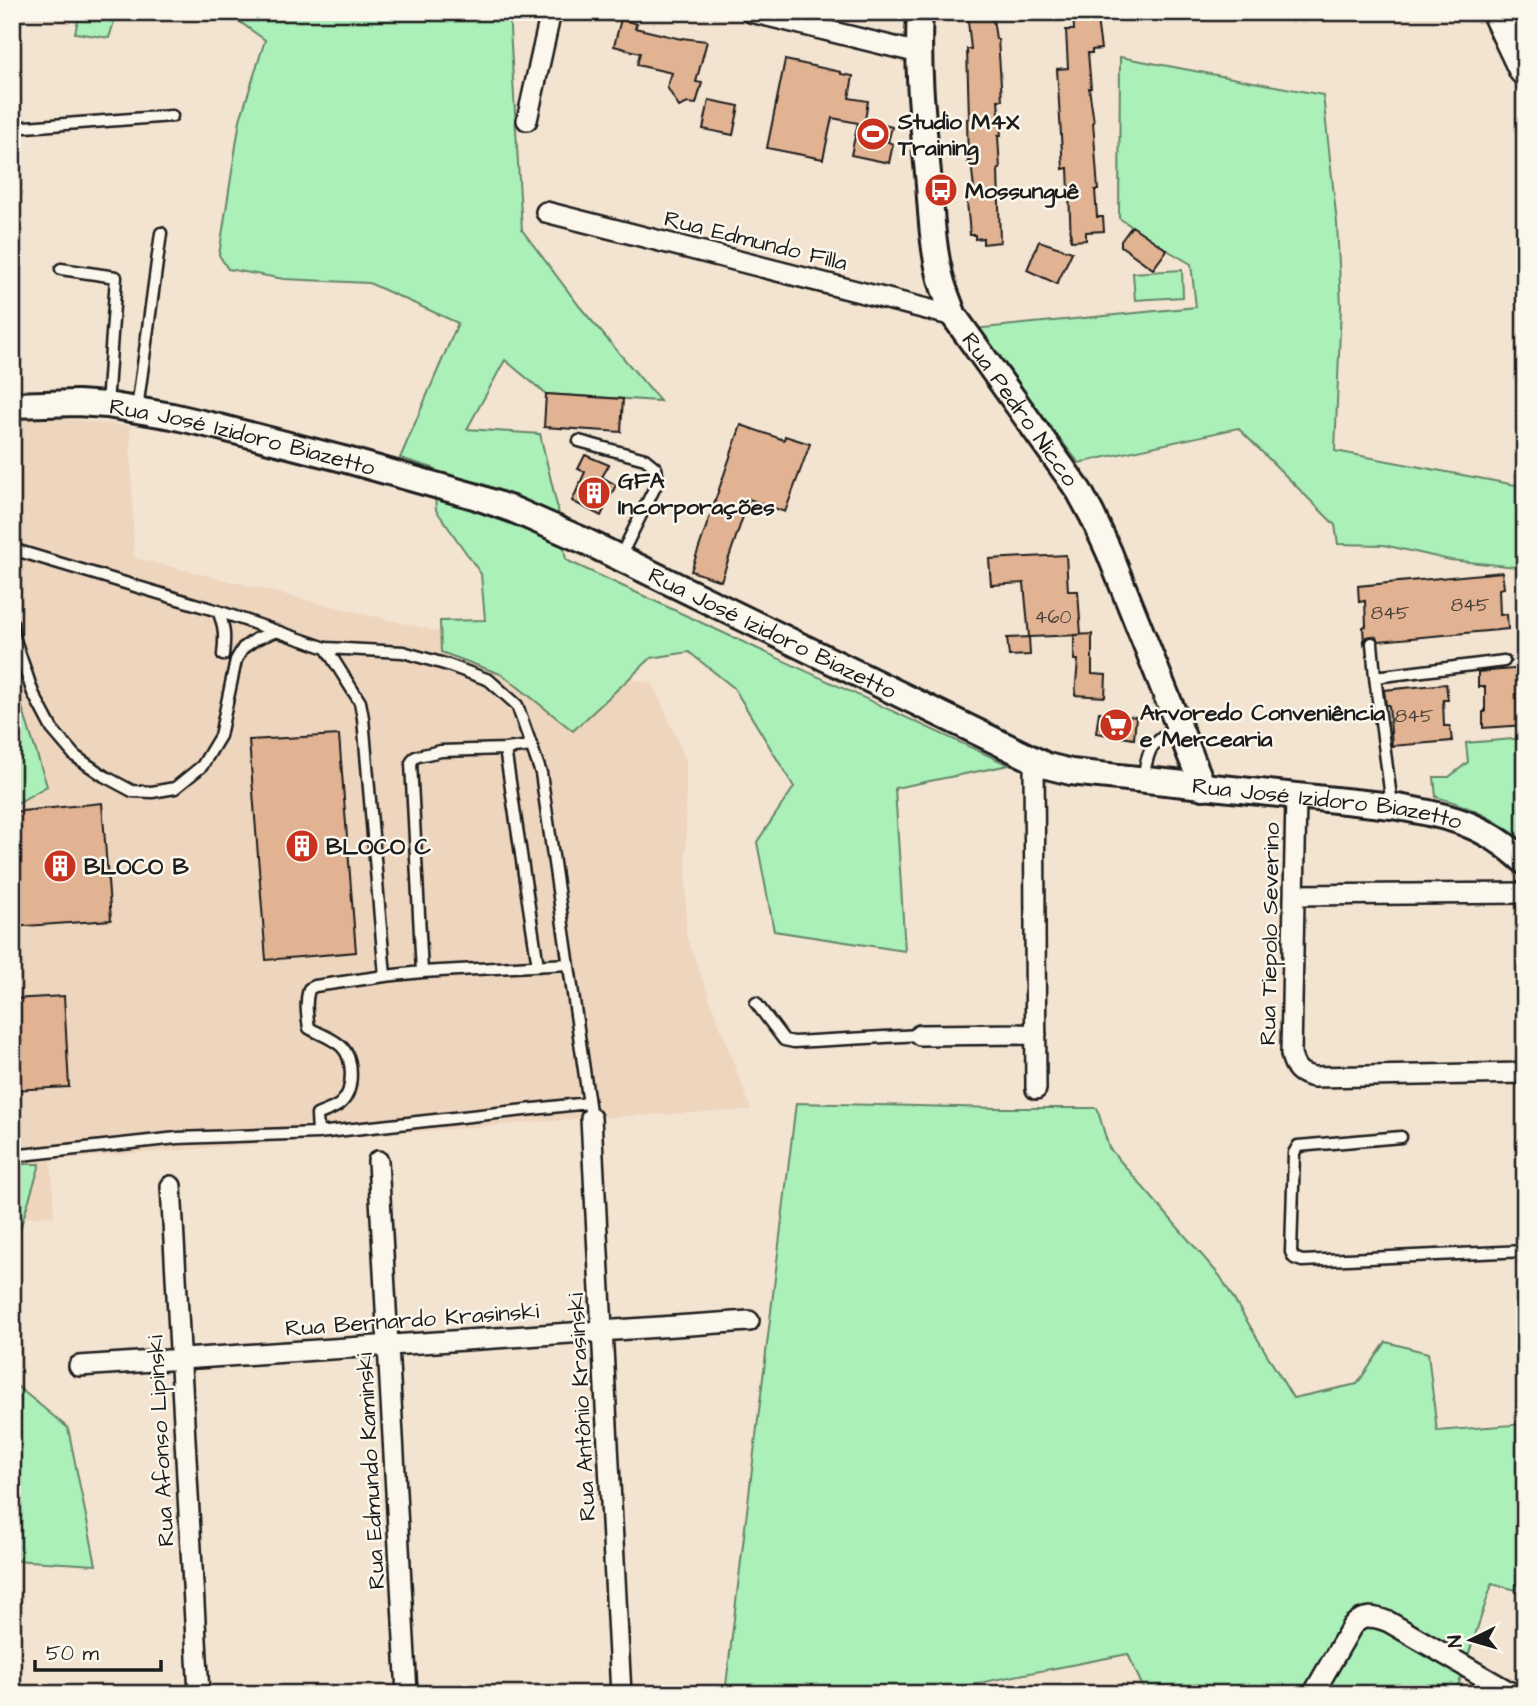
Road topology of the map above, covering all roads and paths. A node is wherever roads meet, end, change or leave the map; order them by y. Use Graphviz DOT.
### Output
graph roads {
  1 [pos="551,12"];
  2 [pos="751,12"];
  3 [pos="920,12"];
  4 [pos="1498,12"];
  5 [pos="919,52"];
  6 [pos="1525,69"];
  7 [pos="172,116"];
  8 [pos="527,120"];
  9 [pos="12,128"];
  10 [pos="546,212"];
  11 [pos="161,233"];
  12 [pos="61,269"];
  13 [pos="954,316"];
  14 [pos="12,405"];
  15 [pos="107,405"];
  16 [pos="136,410"];
  17 [pos="579,441"];
  18 [pos="12,549"];
  19 [pos="620,557"];
  20 [pos="218,611"];
  21 [pos="12,622"];
  22 [pos="274,632"];
  23 [pos="1372,643"];
  24 [pos="326,648"];
  25 [pos="223,655"];
  26 [pos="1504,661"];
  27 [pos="1376,677"];
  28 [pos="1180,726"];
  29 [pos="532,746"];
  30 [pos="505,749"];
  31 [pos="1034,760"];
  32 [pos="1143,780"];
  33 [pos="1203,787"];
  34 [pos="1296,797"];
  35 [pos="1392,806"];
  36 [pos="1525,862"];
  37 [pos="1525,893"];
  38 [pos="1294,895"];
  39 [pos="568,964"];
  40 [pos="538,966"];
  41 [pos="422,972"];
  42 [pos="385,976"];
  43 [pos="756,1003"];
  44 [pos="1036,1034"];
  45 [pos="920,1035"];
  46 [pos="1525,1073"];
  47 [pos="1036,1089"];
  48 [pos="589,1111"];
  49 [pos="318,1132"];
  50 [pos="1401,1136"];
  51 [pos="12,1156"];
  52 [pos="378,1161"];
  53 [pos="170,1186"];
  54 [pos="1525,1251"];
  55 [pos="749,1321"];
  56 [pos="602,1331"];
  57 [pos="388,1345"];
  58 [pos="180,1359"];
  59 [pos="79,1366"];
  60 [pos="199,1694"];
  61 [pos="407,1694"];
  62 [pos="621,1694"];
  63 [pos="1313,1694"];
  64 [pos="1513,1694"];
  1 -- 8 [label="street"];
  2 -- 5 [label="street"];
  3 -- 5 [label="street, Rua Pedro Nicco"];
  4 -- 6 [label="main road"];
  5 -- 13 [label="street, Rua Pedro Nicco"];
  7 -- 9 [label="lane"];
  10 -- 13 [label="street, Rua Edmundo Filla"];
  11 -- 16 [label="lane"];
  12 -- 15 [label="lane"];
  13 -- 28 [label="street, Rua Pedro Nicco"];
  14 -- 15 [label="street, Rua José Izidoro Biazetto"];
  15 -- 16 [label="street, Rua José Izidoro Biazetto"];
  16 -- 19 [label="street, Rua José Izidoro Biazetto"];
  17 -- 19 [label="lane"];
  18 -- 20 [label="lane"];
  19 -- 31 [label="street, Rua José Izidoro Biazetto"];
  20 -- 22 [label="lane"];
  20 -- 25 [label="lane"];
  21 -- 22 [label="lane"];
  22 -- 24 [label="lane"];
  23 -- 27 [label="lane"];
  24 -- 29 [label="lane"];
  24 -- 42 [label="lane"];
  26 -- 27 [label="lane"];
  27 -- 35 [label="lane"];
  28 -- 32 [label="lane"];
  28 -- 33 [label="street, Rua Pedro Nicco"];
  29 -- 30 [label="lane"];
  29 -- 39 [label="lane"];
  30 -- 40 [label="lane"];
  30 -- 41 [label="lane"];
  31 -- 32 [label="street, Rua José Izidoro Biazetto"];
  31 -- 44 [label="street"];
  32 -- 33 [label="street, Rua José Izidoro Biazetto"];
  33 -- 34 [label="street, Rua José Izidoro Biazetto"];
  34 -- 35 [label="street, Rua José Izidoro Biazetto"];
  34 -- 38 [label="street, Rua Tiepolo Severino"];
  35 -- 36 [label="street, Rua José Izidoro Biazetto"];
  37 -- 38 [label="street"];
  38 -- 46 [label="street, Rua Tiepolo Severino"];
  39 -- 40 [label="lane"];
  39 -- 48 [label="lane"];
  40 -- 41 [label="lane"];
  41 -- 42 [label="lane"];
  42 -- 49 [label="lane"];
  43 -- 45 [label="lane"];
  44 -- 45 [label="street"];
  44 -- 47 [label="street"];
  48 -- 49 [label="lane"];
  48 -- 56 [label="street, Rua Antônio Krasinski"];
  49 -- 51 [label="lane"];
  50 -- 54 [label="lane"];
  52 -- 57 [label="street, Rua Edmundo Kaminski"];
  53 -- 58 [label="street, Rua Afonso Lipinski"];
  55 -- 56 [label="street, Rua Bernardo Krasinski"];
  56 -- 57 [label="street, Rua Bernardo Krasinski"];
  56 -- 62 [label="street, Rua Antônio Krasinski"];
  57 -- 58 [label="street, Rua Bernardo Krasinski"];
  57 -- 61 [label="street, Rua Edmundo Kaminski"];
  58 -- 59 [label="street, Rua Bernardo Krasinski"];
  58 -- 60 [label="street, Rua Afonso Lipinski"];
  63 -- 64 [label="street"];
}
